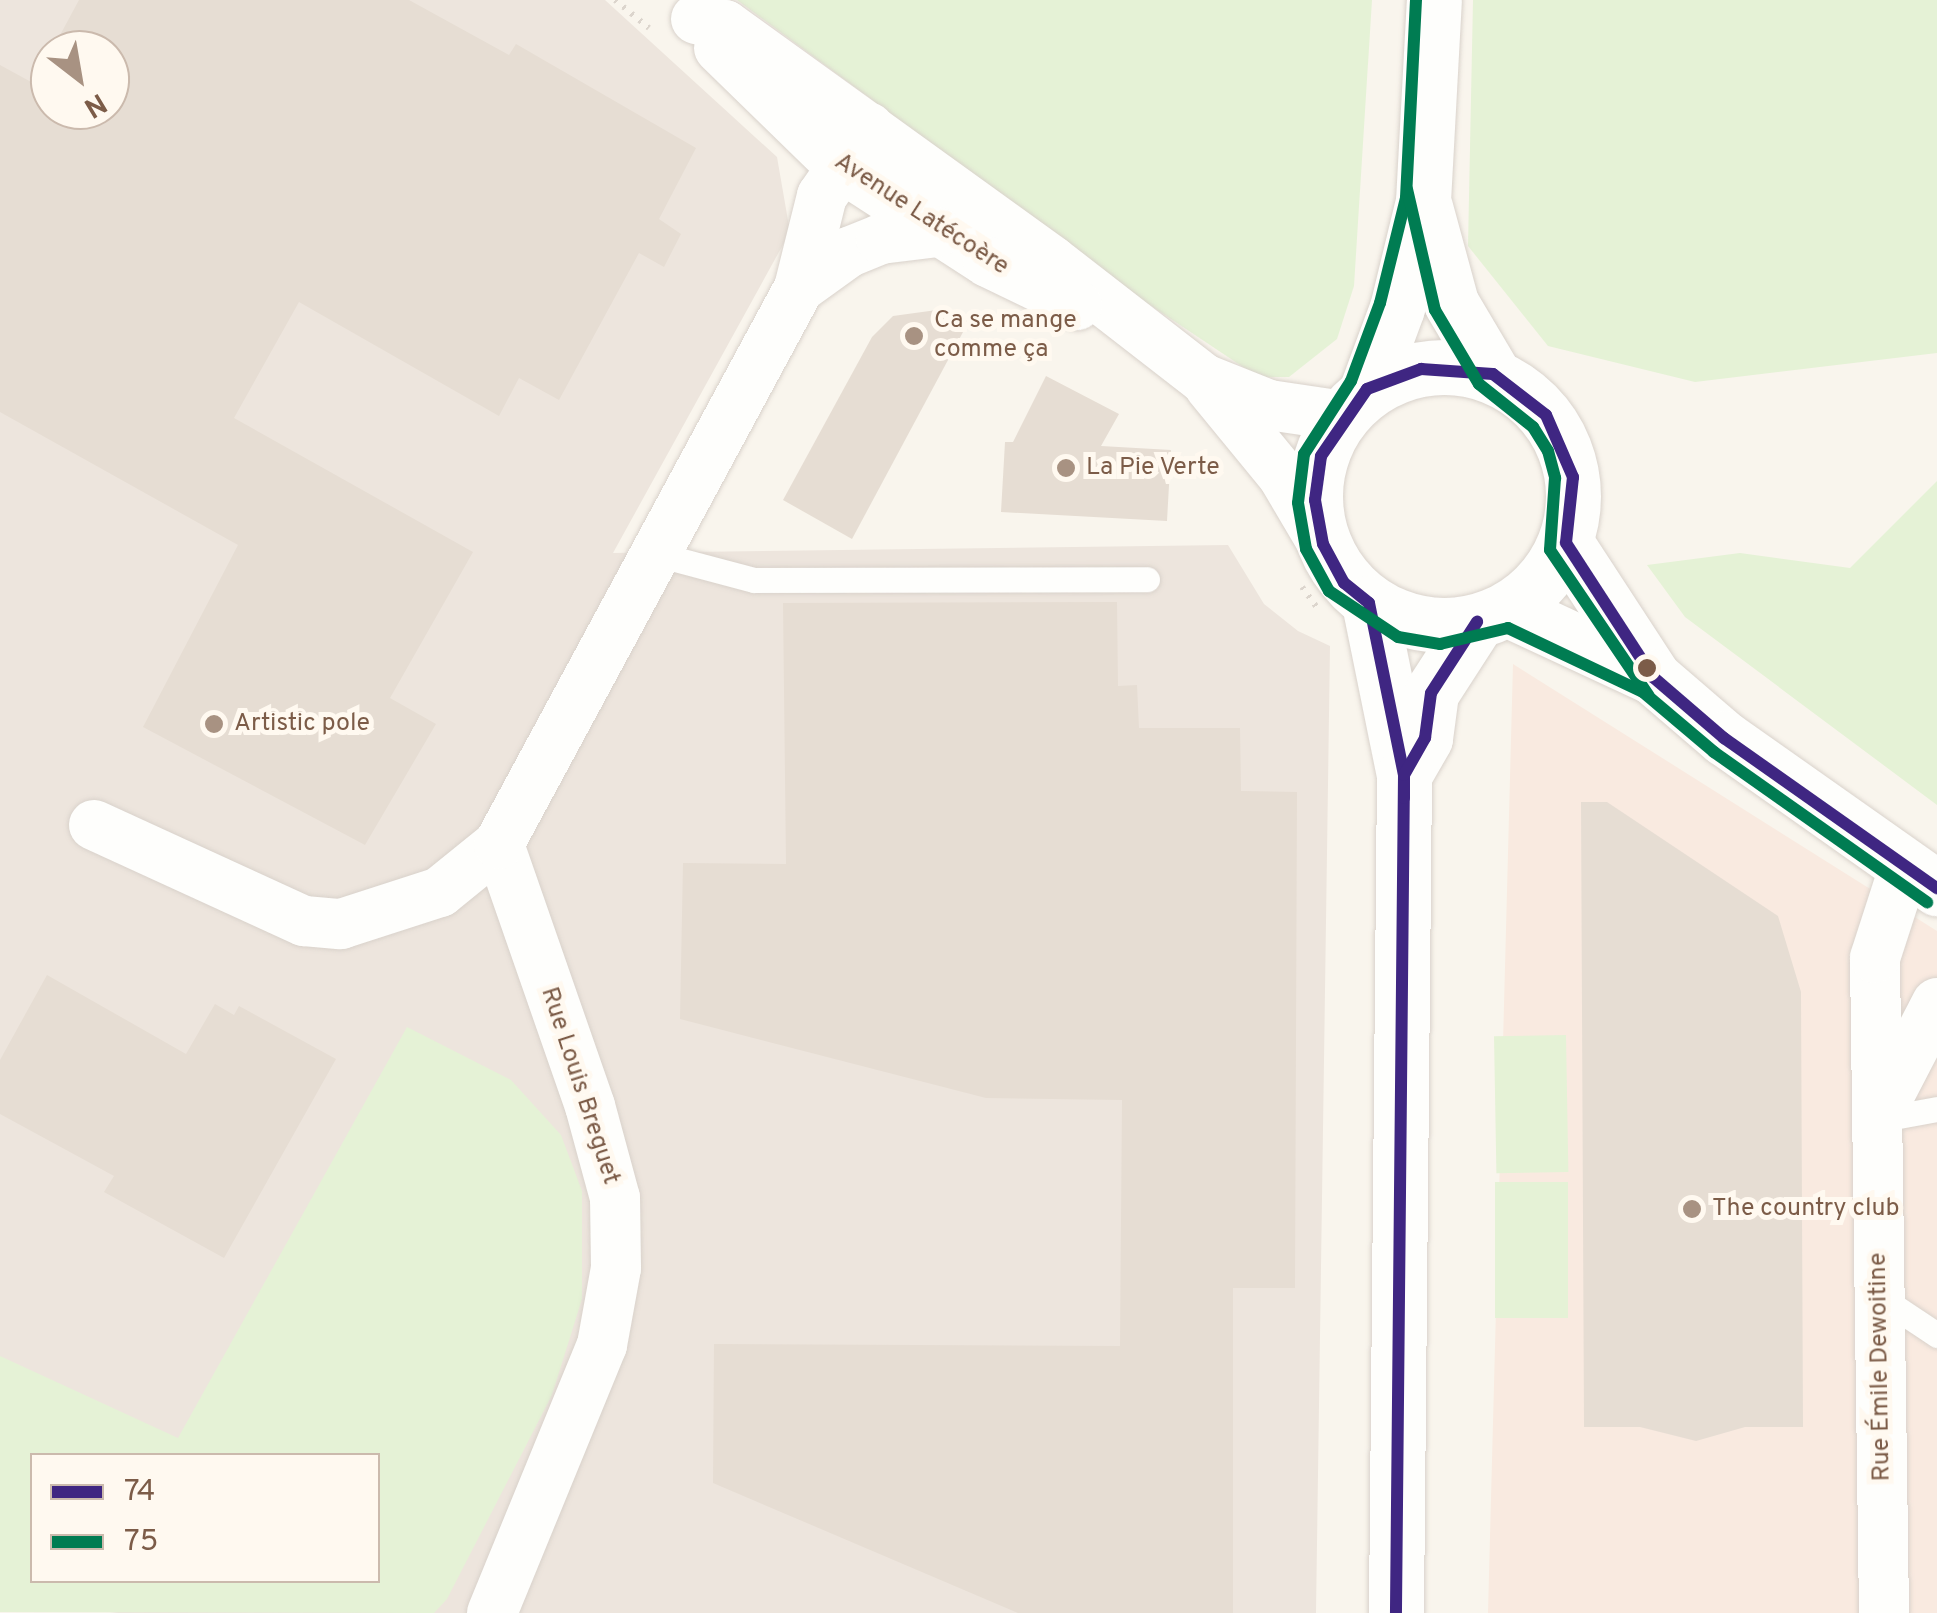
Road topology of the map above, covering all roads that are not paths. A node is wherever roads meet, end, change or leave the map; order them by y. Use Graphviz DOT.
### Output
graph roads {
  1 [pos="1434,0"];
  2 [pos="682,9"];
  3 [pos="855,148"];
  4 [pos="1423,201"];
  5 [pos="938,232"];
  6 [pos="799,288"];
  7 [pos="1132,329"];
  8 [pos="1493,374"];
  9 [pos="1204,380"];
  10 [pos="1355,402"];
  11 [pos="1566,543"];
  12 [pos="656,554"];
  13 [pos="1311,563"];
  14 [pos="1147,579"];
  15 [pos="1349,612"];
  16 [pos="1493,616"];
  17 [pos="1653,677"];
  18 [pos="1404,775"];
  19 [pos="94,825"];
  20 [pos="499,844"];
  21 [pos="1921,876"];
  22 [pos="1937,1003"];
  23 [pos="1937,1108"];
  24 [pos="1878,1120"];
  25 [pos="1880,1297"];
  26 [pos="1937,1335"];
  27 [pos="492,1613"];
  28 [pos="1396,1613"];
  29 [pos="1884,1613"];
  1 -- 4 [label="main road"];
  2 -- 3 [label="street, Avenue Latécoère"];
  3 -- 5 [label="street, Avenue Latécoère"];
  3 -- 6 [label="street"];
  3 -- 7 [label="street, Avenue Latécoère"];
  4 -- 8 [label="main road"];
  4 -- 10 [label="main road"];
  5 -- 6 [label="street"];
  5 -- 7 [label="street, Avenue Latécoère"];
  6 -- 12 [label="street"];
  7 -- 9 [label="street, Avenue Latécoère"];
  8 -- 10 [label="main road"];
  8 -- 11 [label="main road"];
  9 -- 10 [label="street, Avenue Latécoère"];
  9 -- 13 [label="street, Avenue Latécoère"];
  10 -- 13 [label="main road"];
  11 -- 16 [label="main road"];
  11 -- 17 [label="main road"];
  12 -- 14 [label="lane"];
  12 -- 20 [label="street"];
  13 -- 15 [label="main road"];
  15 -- 16 [label="main road"];
  15 -- 18 [label="main road"];
  16 -- 17 [label="main road"];
  16 -- 18 [label="main road"];
  17 -- 21 [label="main road"];
  18 -- 28 [label="main road"];
  19 -- 20 [label="street"];
  20 -- 27 [label="street, Rue Louis Breguet"];
  21 -- 24 [label="street, Rue Émile Dewoitine"];
  22 -- 24 [label="street, Rue Émile Dewoitine"];
  23 -- 24 [label="lane"];
  24 -- 25 [label="street, Rue Émile Dewoitine"];
  25 -- 26 [label="lane"];
  25 -- 29 [label="street, Rue Émile Dewoitine"];
}
